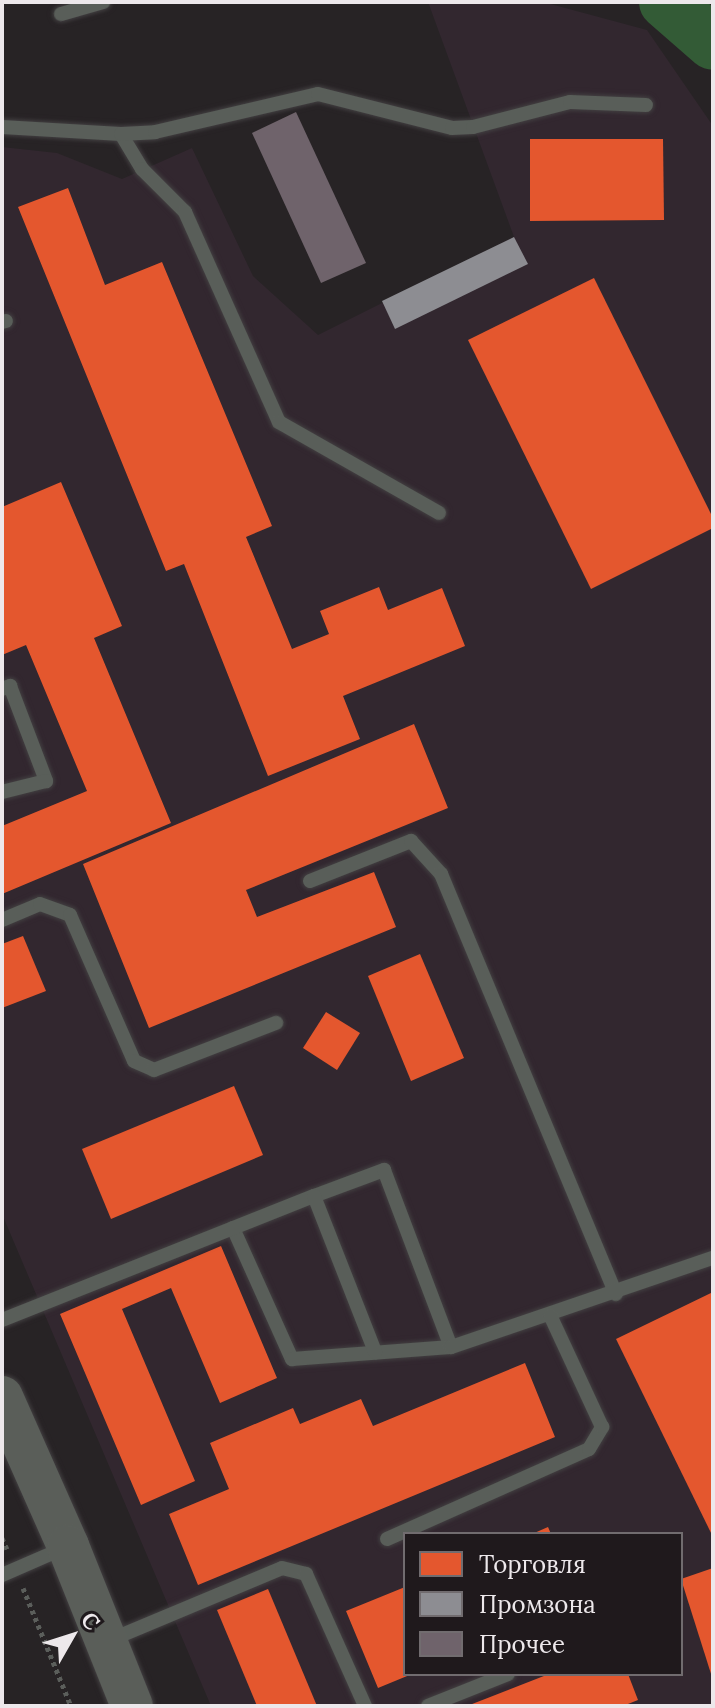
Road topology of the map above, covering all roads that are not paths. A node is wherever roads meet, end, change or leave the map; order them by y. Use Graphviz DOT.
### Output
graph roads {
  1 [pos="103,2"];
  2 [pos="61,14"];
  3 [pos="646,105"];
  4 [pos="2,127"];
  5 [pos="121,134"];
  6 [pos="439,513"];
  7 [pos="2,689"];
  8 [pos="2,792"];
  9 [pos="310,881"];
  10 [pos="2,920"];
  11 [pos="276,1023"];
  12 [pos="314,1196"];
  13 [pos="233,1228"];
  14 [pos="713,1258"];
  15 [pos="616,1294"];
  16 [pos="550,1315"];
  17 [pos="2,1320"];
  18 [pos="451,1347"];
  19 [pos="375,1352"];
  20 [pos="2,1397"];
  21 [pos="387,1539"];
  22 [pos="68,1546"];
  23 [pos="9,1572"];
  24 [pos="106,1642"];
  25 [pos="503,1676"];
  26 [pos="132,1706"];
  27 [pos="365,1706"];
  28 [pos="428,1706"];
  1 -- 2 [label="lane"];
  3 -- 5 [label="lane"];
  4 -- 5 [label="lane"];
  5 -- 6 [label="lane"];
  7 -- 8 [label="lane"];
  9 -- 15 [label="lane"];
  10 -- 11 [label="lane"];
  12 -- 13 [label="lane"];
  12 -- 18 [label="lane"];
  12 -- 19 [label="lane"];
  13 -- 17 [label="lane"];
  13 -- 19 [label="lane"];
  14 -- 15 [label="lane"];
  15 -- 16 [label="lane"];
  16 -- 18 [label="lane"];
  16 -- 21 [label="lane"];
  18 -- 19 [label="lane"];
  20 -- 22 [label="main road"];
  22 -- 23 [label="lane"];
  22 -- 24 [label="main road"];
  24 -- 26 [label="main road"];
  24 -- 27 [label="lane"];
  25 -- 28 [label="lane"];
}
